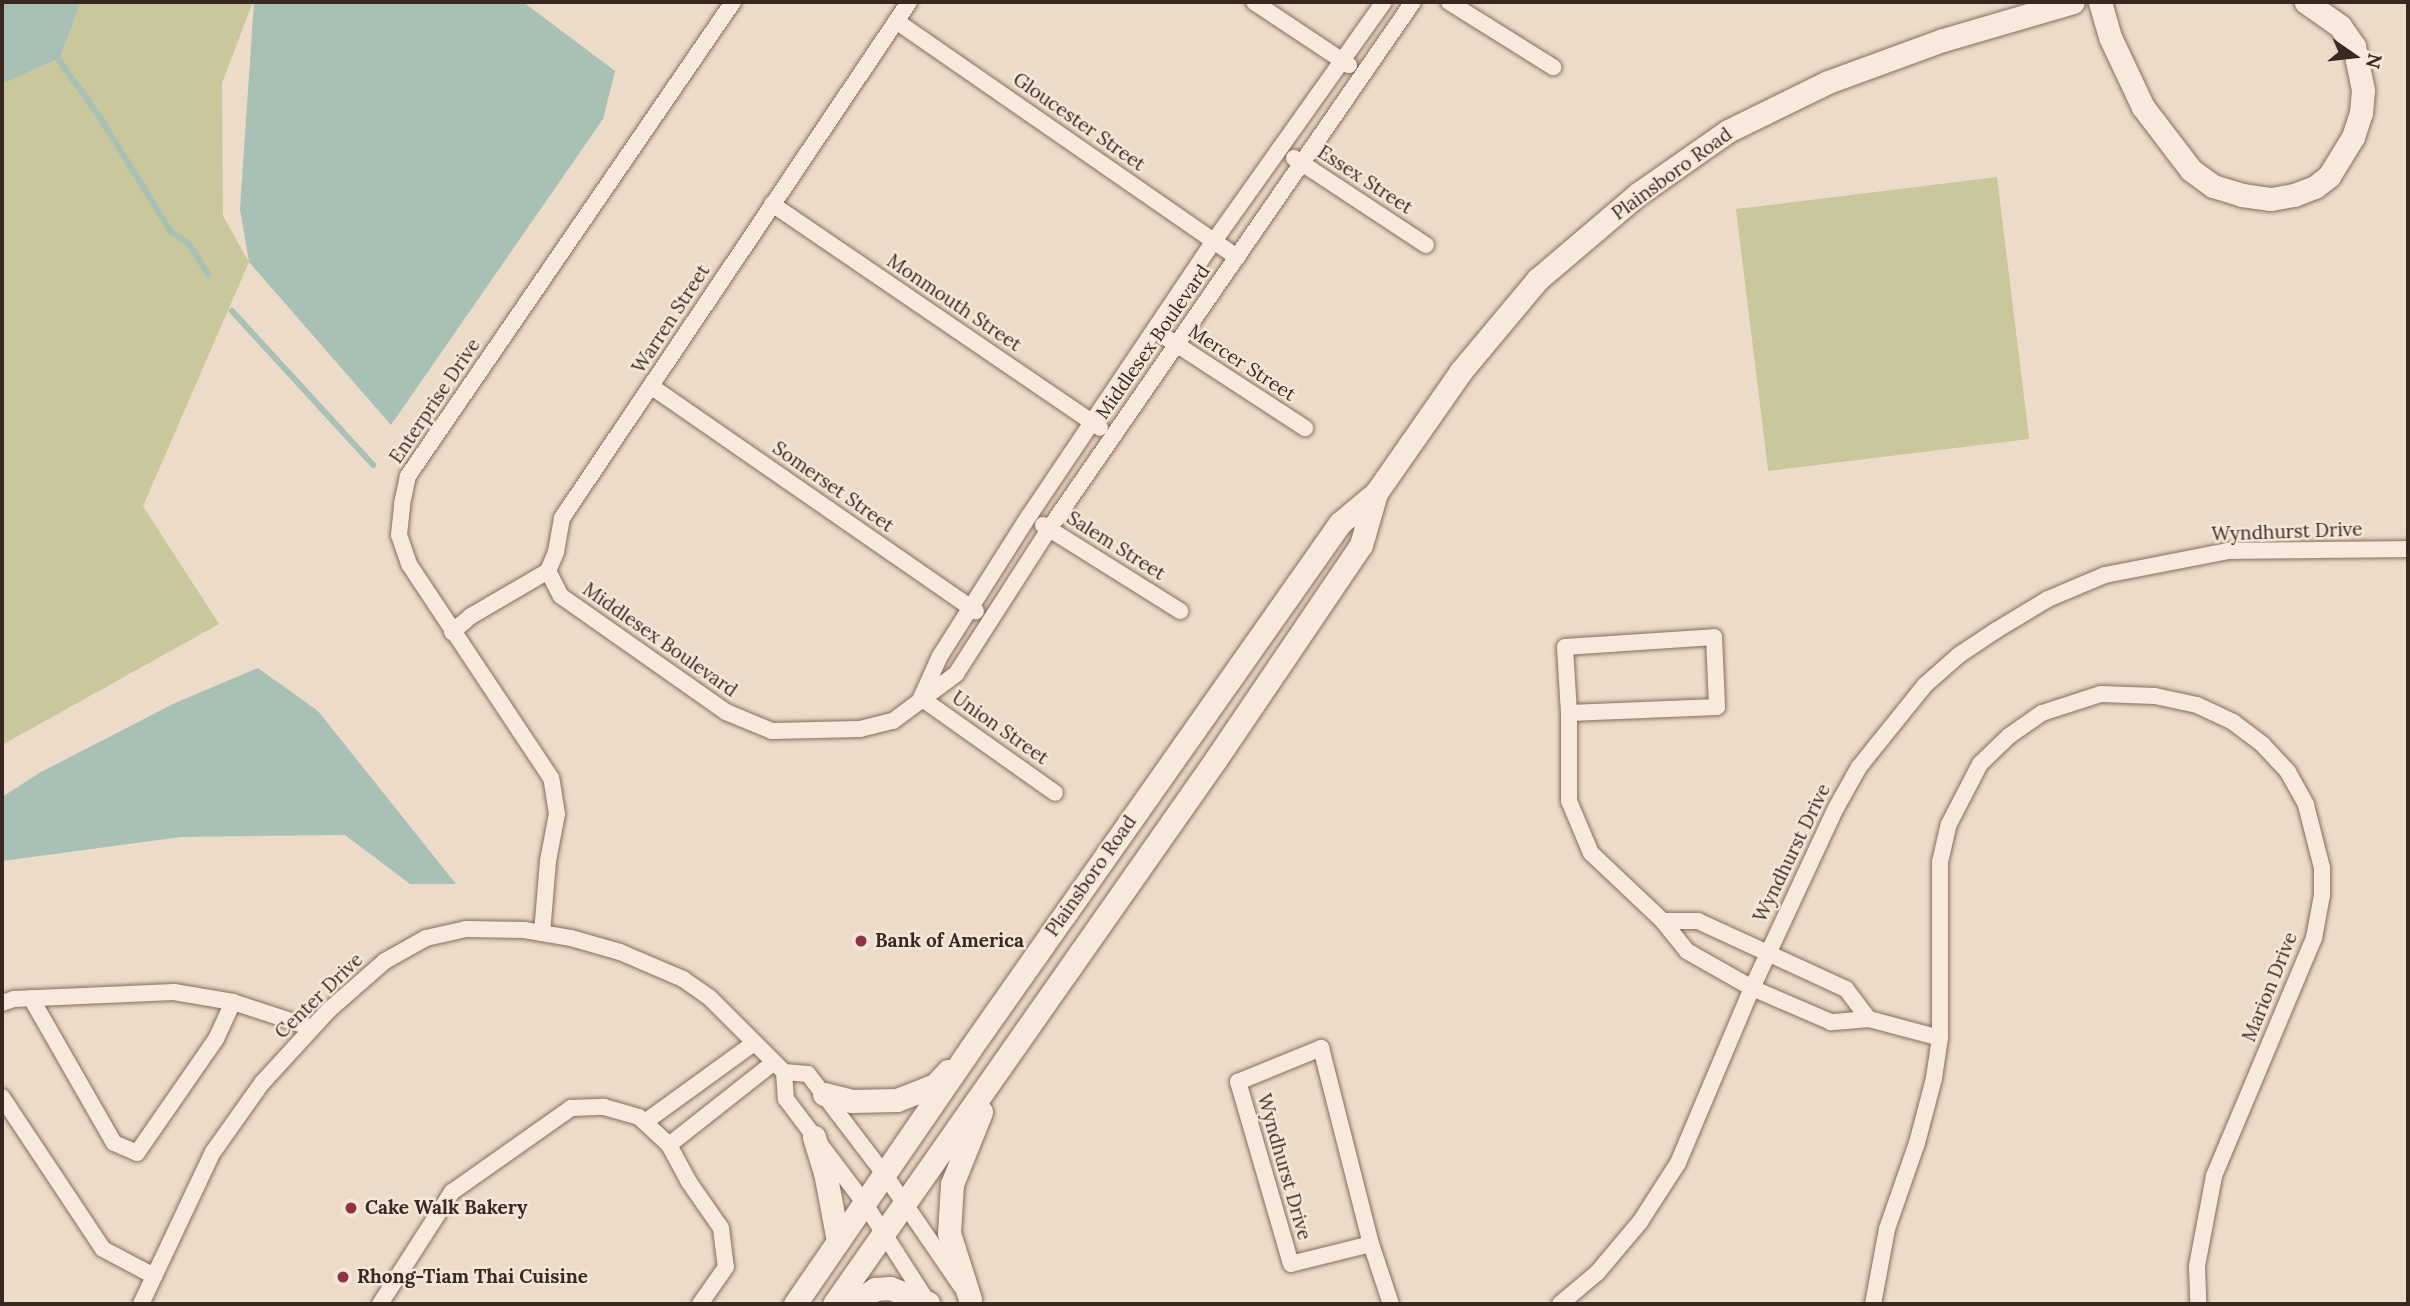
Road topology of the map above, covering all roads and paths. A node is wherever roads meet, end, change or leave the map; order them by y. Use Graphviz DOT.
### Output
graph roads {
  1 [pos="733,2"];
  2 [pos="909,2"];
  3 [pos="1254,2"];
  4 [pos="1384,2"];
  5 [pos="1413,2"];
  6 [pos="1449,2"];
  7 [pos="2018,2"];
  8 [pos="2073,2"];
  9 [pos="2100,2"];
  10 [pos="2306,2"];
  11 [pos="897,21"];
  12 [pos="2003,22"];
  13 [pos="1342,61"];
  14 [pos="1553,67"];
  15 [pos="1363,74"];
  16 [pos="1280,149"];
  17 [pos="1301,163"];
  18 [pos="772,204"];
  19 [pos="1214,241"];
  20 [pos="1426,245"];
  21 [pos="1237,257"];
  22 [pos="1156,331"];
  23 [pos="1177,346"];
  24 [pos="652,387"];
  25 [pos="1093,423"];
  26 [pos="1305,428"];
  27 [pos="1113,438"];
  28 [pos="1376,493"];
  29 [pos="1029,516"];
  30 [pos="1049,529"];
  31 [pos="2408,550"];
  32 [pos="548,571"];
  33 [pos="970,607"];
  34 [pos="1180,611"];
  35 [pos="990,620"];
  36 [pos="452,632"];
  37 [pos="920,698"];
  38 [pos="1569,712"];
  39 [pos="1055,793"];
  40 [pos="1663,921"];
  41 [pos="542,933"];
  42 [pos="1768,952"];
  43 [pos="1752,988"];
  44 [pos="31,998"];
  45 [pos="2,1003"];
  46 [pos="233,1003"];
  47 [pos="1869,1019"];
  48 [pos="312,1028"];
  49 [pos="1940,1038"];
  50 [pos="754,1043"];
  51 [pos="970,1049"];
  52 [pos="1011,1054"];
  53 [pos="778,1068"];
  54 [pos="824,1094"];
  55 [pos="2,1097"];
  56 [pos="645,1122"];
  57 [pos="814,1137"];
  58 [pos="670,1145"];
  59 [pos="886,1175"];
  60 [pos="865,1204"];
  61 [pos="903,1204"];
  62 [pos="883,1231"];
  63 [pos="838,1241"];
  64 [pos="1371,1244"];
  65 [pos="154,1276"];
  66 [pos="973,1302"];
  67 [pos="929,1303"];
  68 [pos="141,1304"];
  69 [pos="380,1304"];
  70 [pos="700,1304"];
  71 [pos="795,1304"];
  72 [pos="834,1304"];
  73 [pos="852,1304"];
  74 [pos="1391,1304"];
  75 [pos="1560,1304"];
  76 [pos="1873,1304"];
  77 [pos="2198,1304"];
  1 -- 36 [label="street, Enterprise Drive"];
  2 -- 11 [label="street, Warren Street"];
  3 -- 13 [label="street"];
  4 -- 13 [label="street, Middlesex Boulevard"];
  5 -- 15 [label="street, Middlesex Boulevard"];
  6 -- 14 [label="street"];
  7 -- 12 [label="street"];
  8 -- 12 [label="street, Plainsboro Road"];
  9 -- 10 [label="street"];
  11 -- 18 [label="street, Warren Street"];
  11 -- 19 [label="street, Gloucester Street"];
  12 -- 28 [label="street, Plainsboro Road"];
  13 -- 15 [label="street"];
  13 -- 16 [label="street, Middlesex Boulevard"];
  15 -- 17 [label="street, Middlesex Boulevard"];
  16 -- 17 [label="street, Essex Street"];
  16 -- 19 [label="street, Middlesex Boulevard"];
  17 -- 20 [label="street, Essex Street"];
  17 -- 21 [label="street, Middlesex Boulevard"];
  18 -- 24 [label="street, Warren Street"];
  18 -- 25 [label="street, Monmouth Street"];
  19 -- 21 [label="street, Gloucester Street"];
  19 -- 22 [label="street, Middlesex Boulevard"];
  21 -- 23 [label="street, Middlesex Boulevard"];
  22 -- 23 [label="street, Mercer Street"];
  22 -- 25 [label="street, Middlesex Boulevard"];
  23 -- 26 [label="street, Mercer Street"];
  23 -- 27 [label="street, Middlesex Boulevard"];
  24 -- 32 [label="street, Warren Street"];
  24 -- 33 [label="street, Somerset Street"];
  25 -- 27 [label="street, Monmouth Street"];
  25 -- 29 [label="street, Middlesex Boulevard"];
  27 -- 30 [label="street, Middlesex Boulevard"];
  28 -- 51 [label="street, Plainsboro Road"];
  28 -- 52 [label="street, Plainsboro Road"];
  29 -- 30 [label="street, Salem Street"];
  29 -- 33 [label="street, Middlesex Boulevard"];
  30 -- 34 [label="street, Salem Street"];
  30 -- 35 [label="street, Middlesex Boulevard"];
  31 -- 42 [label="street, Wyndhurst Drive"];
  32 -- 36 [label="street"];
  32 -- 37 [label="street, Middlesex Boulevard"];
  33 -- 35 [label="street, Somerset Street"];
  33 -- 37 [label="street, Middlesex Boulevard"];
  35 -- 37 [label="street, Middlesex Boulevard"];
  36 -- 41 [label="street, Enterprise Drive"];
  37 -- 39 [label="street, Union Street"];
  38 -- 38 [label="street"];
  38 -- 40 [label="street"];
  40 -- 42 [label="street, Wyndhurst Drive"];
  40 -- 43 [label="street"];
  41 -- 48 [label="street, Center Drive"];
  41 -- 50 [label="street, Center Drive"];
  42 -- 43 [label="street, Wyndhurst Drive"];
  42 -- 47 [label="street"];
  43 -- 47 [label="street"];
  43 -- 75 [label="street, Wyndhurst Drive"];
  44 -- 45 [label="street"];
  44 -- 46 [label="street"];
  44 -- 46 [label="street"];
  46 -- 48 [label="street"];
  47 -- 49 [label="street"];
  48 -- 65 [label="street, Center Drive"];
  49 -- 76 [label="street, Marion Drive"];
  49 -- 77 [label="street, Marion Drive"];
  50 -- 53 [label="street, Center Drive"];
  50 -- 56 [label="street"];
  51 -- 54 [label="street"];
  51 -- 59 [label="street, Plainsboro Road"];
  52 -- 61 [label="street, Plainsboro Road"];
  52 -- 66 [label="street"];
  53 -- 54 [label="street, Center Drive"];
  53 -- 57 [label="street"];
  53 -- 58 [label="street"];
  54 -- 59 [label="street, Center Drive"];
  55 -- 65 [label="street"];
  56 -- 58 [label="street"];
  56 -- 69 [label="street"];
  57 -- 60 [label="street"];
  57 -- 63 [label="street"];
  58 -- 70 [label="street"];
  59 -- 60 [label="street, Plainsboro Road"];
  59 -- 61 [label="street"];
  60 -- 62 [label="street"];
  60 -- 63 [label="street, Plainsboro Road"];
  61 -- 62 [label="street, Plainsboro Road"];
  61 -- 66 [label="street"];
  62 -- 67 [label="street"];
  62 -- 72 [label="street, Plainsboro Road"];
  63 -- 71 [label="street, Plainsboro Road"];
  64 -- 64 [label="street, Wyndhurst Drive"];
  64 -- 74 [label="street, Wyndhurst Drive"];
  65 -- 68 [label="street, Center Drive"];
  67 -- 73 [label="street"];
}
